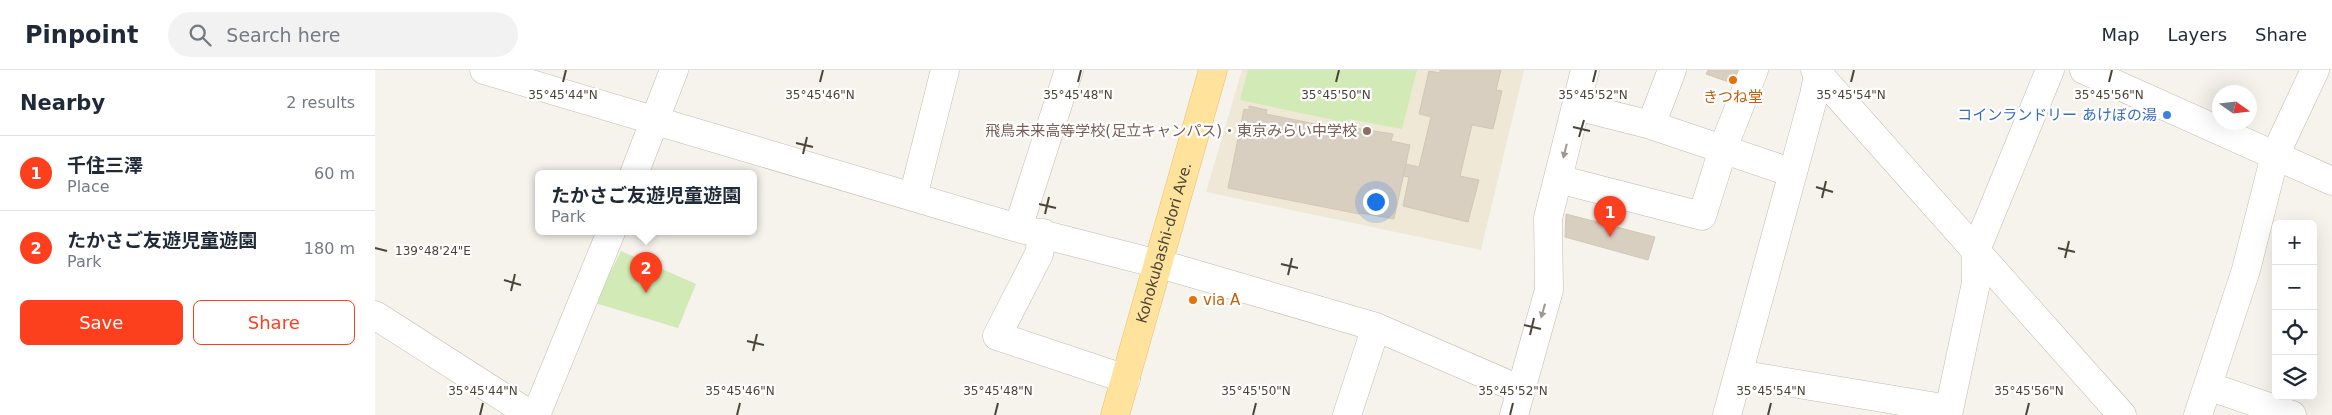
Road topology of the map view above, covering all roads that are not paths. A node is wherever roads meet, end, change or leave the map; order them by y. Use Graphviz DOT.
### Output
graph roads {
  1 [pos="484,70"];
  2 [pos="674,70"];
  3 [pos="945,70"];
  4 [pos="1069,70"];
  5 [pos="1213,70"];
  6 [pos="1585,70"];
  7 [pos="1671,70"];
  8 [pos="1754,70"];
  9 [pos="2050,70"];
  10 [pos="2084,70"];
  11 [pos="2315,70"];
  12 [pos="1816,72"];
  13 [pos="1577,106"];
  14 [pos="656,122"];
  15 [pos="1651,125"];
  16 [pos="1724,149"];
  17 [pos="2275,155"];
  18 [pos="636,170"];
  19 [pos="1793,173"];
  20 [pos="1558,179"];
  21 [pos="2332,181"];
  22 [pos="913,197"];
  23 [pos="1031,231"];
  24 [pos="610,235"];
  25 [pos="1975,250"];
  26 [pos="1159,264"];
  27 [pos="375,315"];
  28 [pos="1376,327"];
  29 [pos="1738,374"];
  30 [pos="1126,379"];
  31 [pos="2208,386"];
  32 [pos="1517,402"];
  33 [pos="1949,412"];
  34 [pos="531,415"];
  35 [pos="536,415"];
  36 [pos="1115,415"];
  37 [pos="1347,415"];
  38 [pos="1727,415"];
  39 [pos="2121,415"];
  40 [pos="2198,415"];
  41 [pos="2292,415"];
  1 -- 14 [label="street"];
  2 -- 14 [label="street"];
  3 -- 22 [label="street"];
  4 -- 23 [label="street"];
  5 -- 26 [label="main road, Kohokubashi-dori Ave."];
  6 -- 13 [label="street"];
  7 -- 15 [label="street"];
  8 -- 16 [label="street"];
  9 -- 25 [label="street"];
  10 -- 17 [label="street"];
  11 -- 17 [label="street"];
  12 -- 19 [label="street"];
  12 -- 25 [label="street"];
  13 -- 15 [label="street"];
  13 -- 20 [label="street, one-way"];
  14 -- 18 [label="street"];
  14 -- 22 [label="street"];
  15 -- 16 [label="street"];
  16 -- 19 [label="street"];
  16 -- 20 [label="street"];
  17 -- 21 [label="street"];
  17 -- 31 [label="street"];
  19 -- 29 [label="street"];
  20 -- 32 [label="street, one-way"];
  22 -- 23 [label="street"];
  23 -- 26 [label="street"];
  23 -- 30 [label="street"];
  24 -- 35 [label="street"];
  25 -- 33 [label="street"];
  25 -- 39 [label="street"];
  26 -- 28 [label="street"];
  26 -- 30 [label="main road, Kohokubashi-dori Ave."];
  27 -- 34 [label="street"];
  28 -- 32 [label="street"];
  28 -- 37 [label="street"];
  29 -- 33 [label="street"];
  29 -- 38 [label="street"];
  30 -- 36 [label="main road, Kohokubashi-dori Ave."];
  31 -- 40 [label="street"];
  31 -- 41 [label="street"];
}
